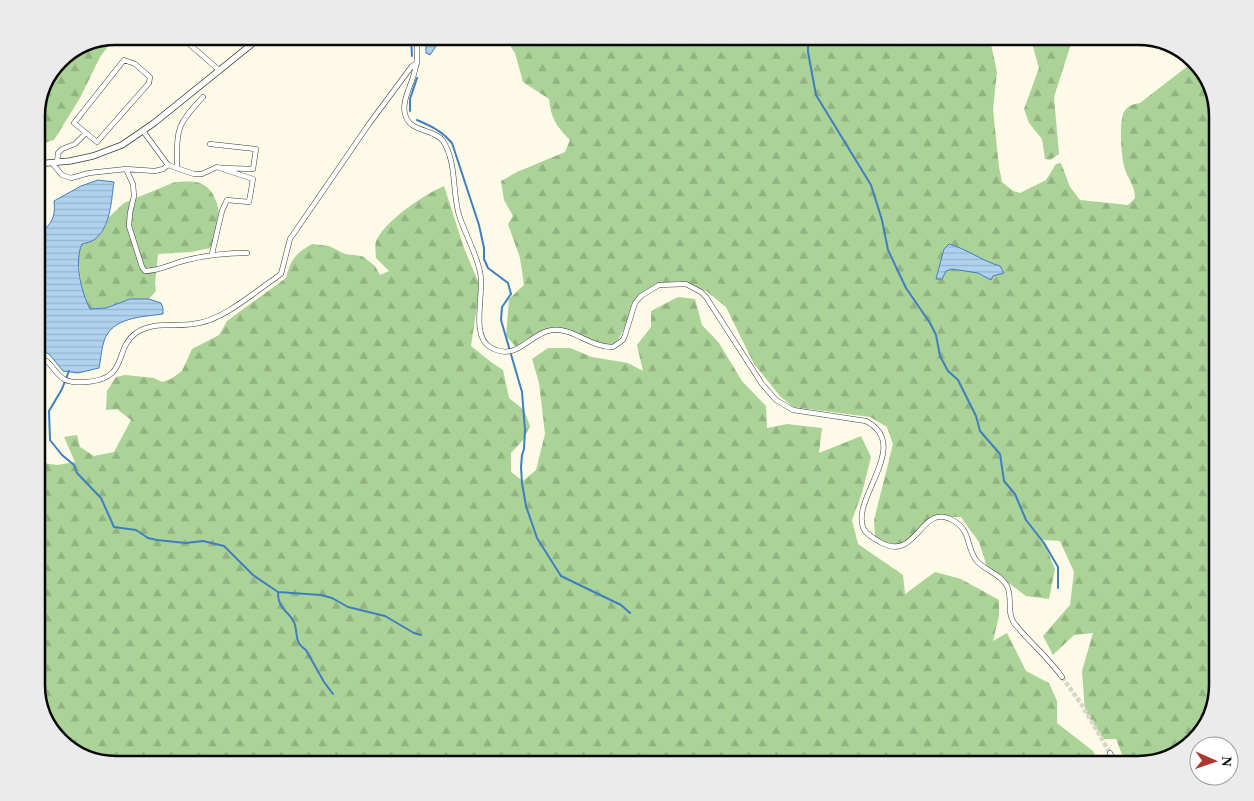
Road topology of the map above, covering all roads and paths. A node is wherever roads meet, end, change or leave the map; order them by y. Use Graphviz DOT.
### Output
graph roads {
  1 [pos="190,45"];
  2 [pos="251,45"];
  3 [pos="416,45"];
  4 [pos="417,63"];
  5 [pos="219,70"];
  6 [pos="202,96"];
  7 [pos="143,131"];
  8 [pos="86,133"];
  9 [pos="210,144"];
  10 [pos="55,163"];
  11 [pos="45,164"];
  12 [pos="168,165"];
  13 [pos="176,167"];
  14 [pos="217,167"];
  15 [pos="126,169"];
  16 [pos="247,253"];
  17 [pos="212,254"];
  18 [pos="45,359"];
  19 [pos="1062,677"];
  20 [pos="1110,753"];
  21 [pos="1112,756"];
  1 -- 5 [label="street"];
  2 -- 5 [label="street"];
  3 -- 4 [label="street"];
  4 -- 18 [label="street"];
  4 -- 19 [label="street"];
  5 -- 7 [label="street"];
  6 -- 13 [label="street"];
  7 -- 10 [label="street"];
  7 -- 12 [label="street"];
  8 -- 8 [label="street"];
  8 -- 10 [label="street"];
  9 -- 14 [label="street"];
  10 -- 11 [label="street"];
  10 -- 15 [label="street"];
  12 -- 13 [label="street"];
  12 -- 15 [label="street"];
  13 -- 14 [label="street"];
  14 -- 17 [label="street"];
  15 -- 17 [label="street"];
  16 -- 17 [label="street"];
  20 -- 21 [label="street"];
}
